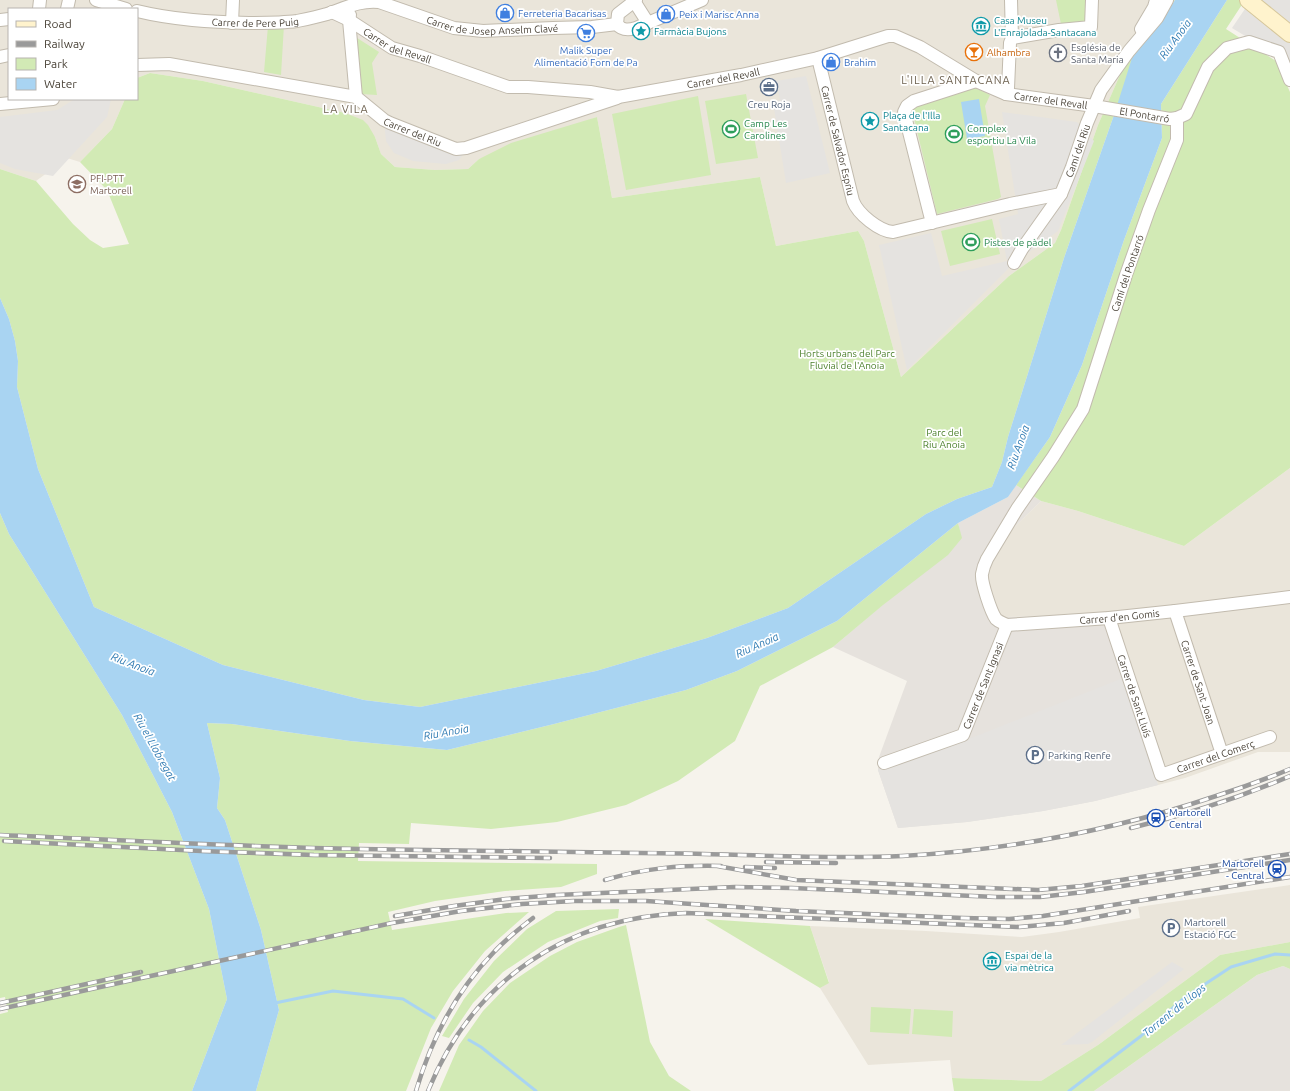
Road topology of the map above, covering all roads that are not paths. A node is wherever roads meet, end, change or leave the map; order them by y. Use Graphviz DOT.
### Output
graph roads {
  1 [pos="96,0"];
  2 [pos="233,0"];
  3 [pos="370,0"];
  4 [pos="702,0"];
  5 [pos="1011,0"];
  6 [pos="1092,0"];
  7 [pos="1156,0"];
  8 [pos="1167,0"];
  9 [pos="1248,0"];
  10 [pos="635,1"];
  11 [pos="356,3"];
  12 [pos="123,8"];
  13 [pos="138,12"];
  14 [pos="332,12"];
  15 [pos="349,20"];
  16 [pos="232,23"];
  17 [pos="648,23"];
  18 [pos="617,24"];
  19 [pos="1290,34"];
  20 [pos="1012,38"];
  21 [pos="1129,51"];
  22 [pos="1279,52"];
  23 [pos="818,58"];
  24 [pos="1290,58"];
  25 [pos="138,65"];
  26 [pos="1290,80"];
  27 [pos="976,81"];
  28 [pos="1006,94"];
  29 [pos="356,97"];
  30 [pos="618,98"];
  31 [pos="42,100"];
  32 [pos="0,104"];
  33 [pos="1094,106"];
  34 [pos="1112,109"];
  35 [pos="1177,118"];
  36 [pos="1061,194"];
  37 [pos="932,223"];
  38 [pos="1014,263"];
  39 [pos="1290,597"];
  40 [pos="1175,611"];
  41 [pos="1109,618"];
  42 [pos="1007,625"];
  43 [pos="1270,737"];
  44 [pos="1222,754"];
  45 [pos="884,763"];
  46 [pos="1161,775"];
  1 -- 12 [label="street"];
  2 -- 16 [label="street"];
  3 -- 11 [label="street, Carrer de Pere Puig"];
  3 -- 18 [label="street, Carrer de Josep Anselm Clavé"];
  4 -- 17 [label="street, Carrer de Josep Anselm Clavé"];
  5 -- 20 [label="street"];
  6 -- 20 [label="street"];
  7 -- 21 [label="street"];
  8 -- 21 [label="street, Camí del Riu"];
  9 -- 19 [label="main road"];
  10 -- 17 [label="street"];
  10 -- 18 [label="street"];
  11 -- 14 [label="street, Carrer de Pere Puig"];
  11 -- 15 [label="street"];
  13 -- 16 [label="street, Carrer de Pere Puig"];
  14 -- 15 [label="street, Carrer del Revall"];
  14 -- 16 [label="street, Carrer de Pere Puig"];
  15 -- 29 [label="street"];
  15 -- 30 [label="street, Carrer del Revall"];
  17 -- 18 [label="street, Carrer de Josep Anselm Clavé"];
  20 -- 28 [label="street"];
  21 -- 33 [label="street, Camí del Riu"];
  22 -- 24 [label="street"];
  22 -- 26 [label="street"];
  22 -- 35 [label="street"];
  23 -- 27 [label="street, Carrer del Revall"];
  23 -- 30 [label="street, Carrer del Revall"];
  23 -- 37 [label="street, Carrer de Salvador Espriu"];
  25 -- 29 [label="street, Carrer del Riu"];
  27 -- 28 [label="street, Carrer del Revall"];
  27 -- 37 [label="street"];
  28 -- 33 [label="street, Carrer del Revall"];
  29 -- 30 [label="street, Carrer del Riu"];
  31 -- 32 [label="street"];
  33 -- 34 [label="street, Carrer del Revall"];
  33 -- 36 [label="street, Camí del Riu"];
  34 -- 35 [label="street, El Pontarró"];
  35 -- 42 [label="street, Camí del Pontarró"];
  36 -- 37 [label="street, Carrer de Salvador Espriu"];
  36 -- 38 [label="street, Camí del Riu"];
  39 -- 40 [label="street, Carrer d'en Gomis"];
  40 -- 41 [label="street, Carrer d'en Gomis"];
  40 -- 44 [label="street, Carrer de Sant Joan"];
  41 -- 42 [label="street, Carrer d'en Gomis"];
  41 -- 46 [label="street, Carrer de Sant Lluís"];
  42 -- 45 [label="street, Carrer de Sant Ignasi"];
  43 -- 44 [label="street, Carrer del Comerç"];
  44 -- 46 [label="street, Carrer del Comerç"];
}
